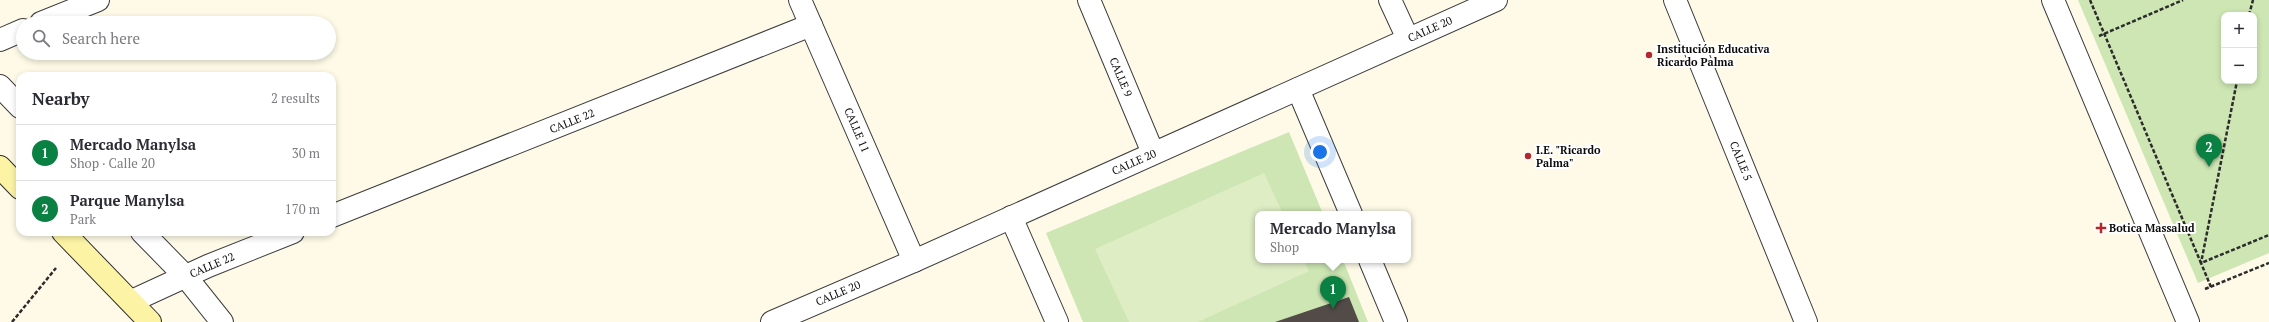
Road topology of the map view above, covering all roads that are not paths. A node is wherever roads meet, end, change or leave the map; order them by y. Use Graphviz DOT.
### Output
graph roads {
  1 [pos="98,0"];
  2 [pos="800,0"];
  3 [pos="1089,0"];
  4 [pos="1390,0"];
  5 [pos="1496,0"];
  6 [pos="1675,0"];
  7 [pos="2053,0"];
  8 [pos="58,16"];
  9 [pos="811,25"];
  10 [pos="16,33"];
  11 [pos="1408,39"];
  12 [pos="0,40"];
  13 [pos="0,86"];
  14 [pos="1298,89"];
  15 [pos="16,103"];
  16 [pos="1153,153"];
  17 [pos="0,167"];
  18 [pos="16,184"];
  19 [pos="1350,211"];
  20 [pos="336,214"];
  21 [pos="1011,217"];
  22 [pos="146,236"];
  23 [pos="283,236"];
  24 [pos="69,238"];
  25 [pos="914,261"];
  26 [pos="1371,263"];
  27 [pos="186,277"];
  28 [pos="132,301"];
  29 [pos="150,322"];
  30 [pos="222,322"];
  31 [pos="772,322"];
  32 [pos="1057,322"];
  33 [pos="1396,322"];
  34 [pos="1806,322"];
  35 [pos="2188,322"];
  1 -- 8 [label="street"];
  2 -- 9 [label="street, CALLE 11"];
  3 -- 16 [label="street, CALLE 9"];
  4 -- 11 [label="street"];
  5 -- 11 [label="street, CALLE 20"];
  6 -- 34 [label="street, CALLE 5"];
  7 -- 35 [label="street"];
  9 -- 20 [label="street, CALLE 22"];
  9 -- 25 [label="street, CALLE 11"];
  10 -- 12 [label="street"];
  11 -- 14 [label="street, CALLE 20"];
  13 -- 15 [label="street"];
  14 -- 16 [label="street, CALLE 20"];
  14 -- 19 [label="street"];
  16 -- 21 [label="street, CALLE 20"];
  17 -- 18 [label="street"];
  21 -- 25 [label="street, CALLE 20"];
  21 -- 32 [label="street"];
  22 -- 27 [label="street"];
  23 -- 27 [label="street, CALLE 22"];
  24 -- 28 [label="street"];
  25 -- 31 [label="street, CALLE 20"];
  26 -- 33 [label="street"];
  27 -- 28 [label="street, CALLE 22"];
  27 -- 30 [label="street"];
  28 -- 29 [label="street"];
}
